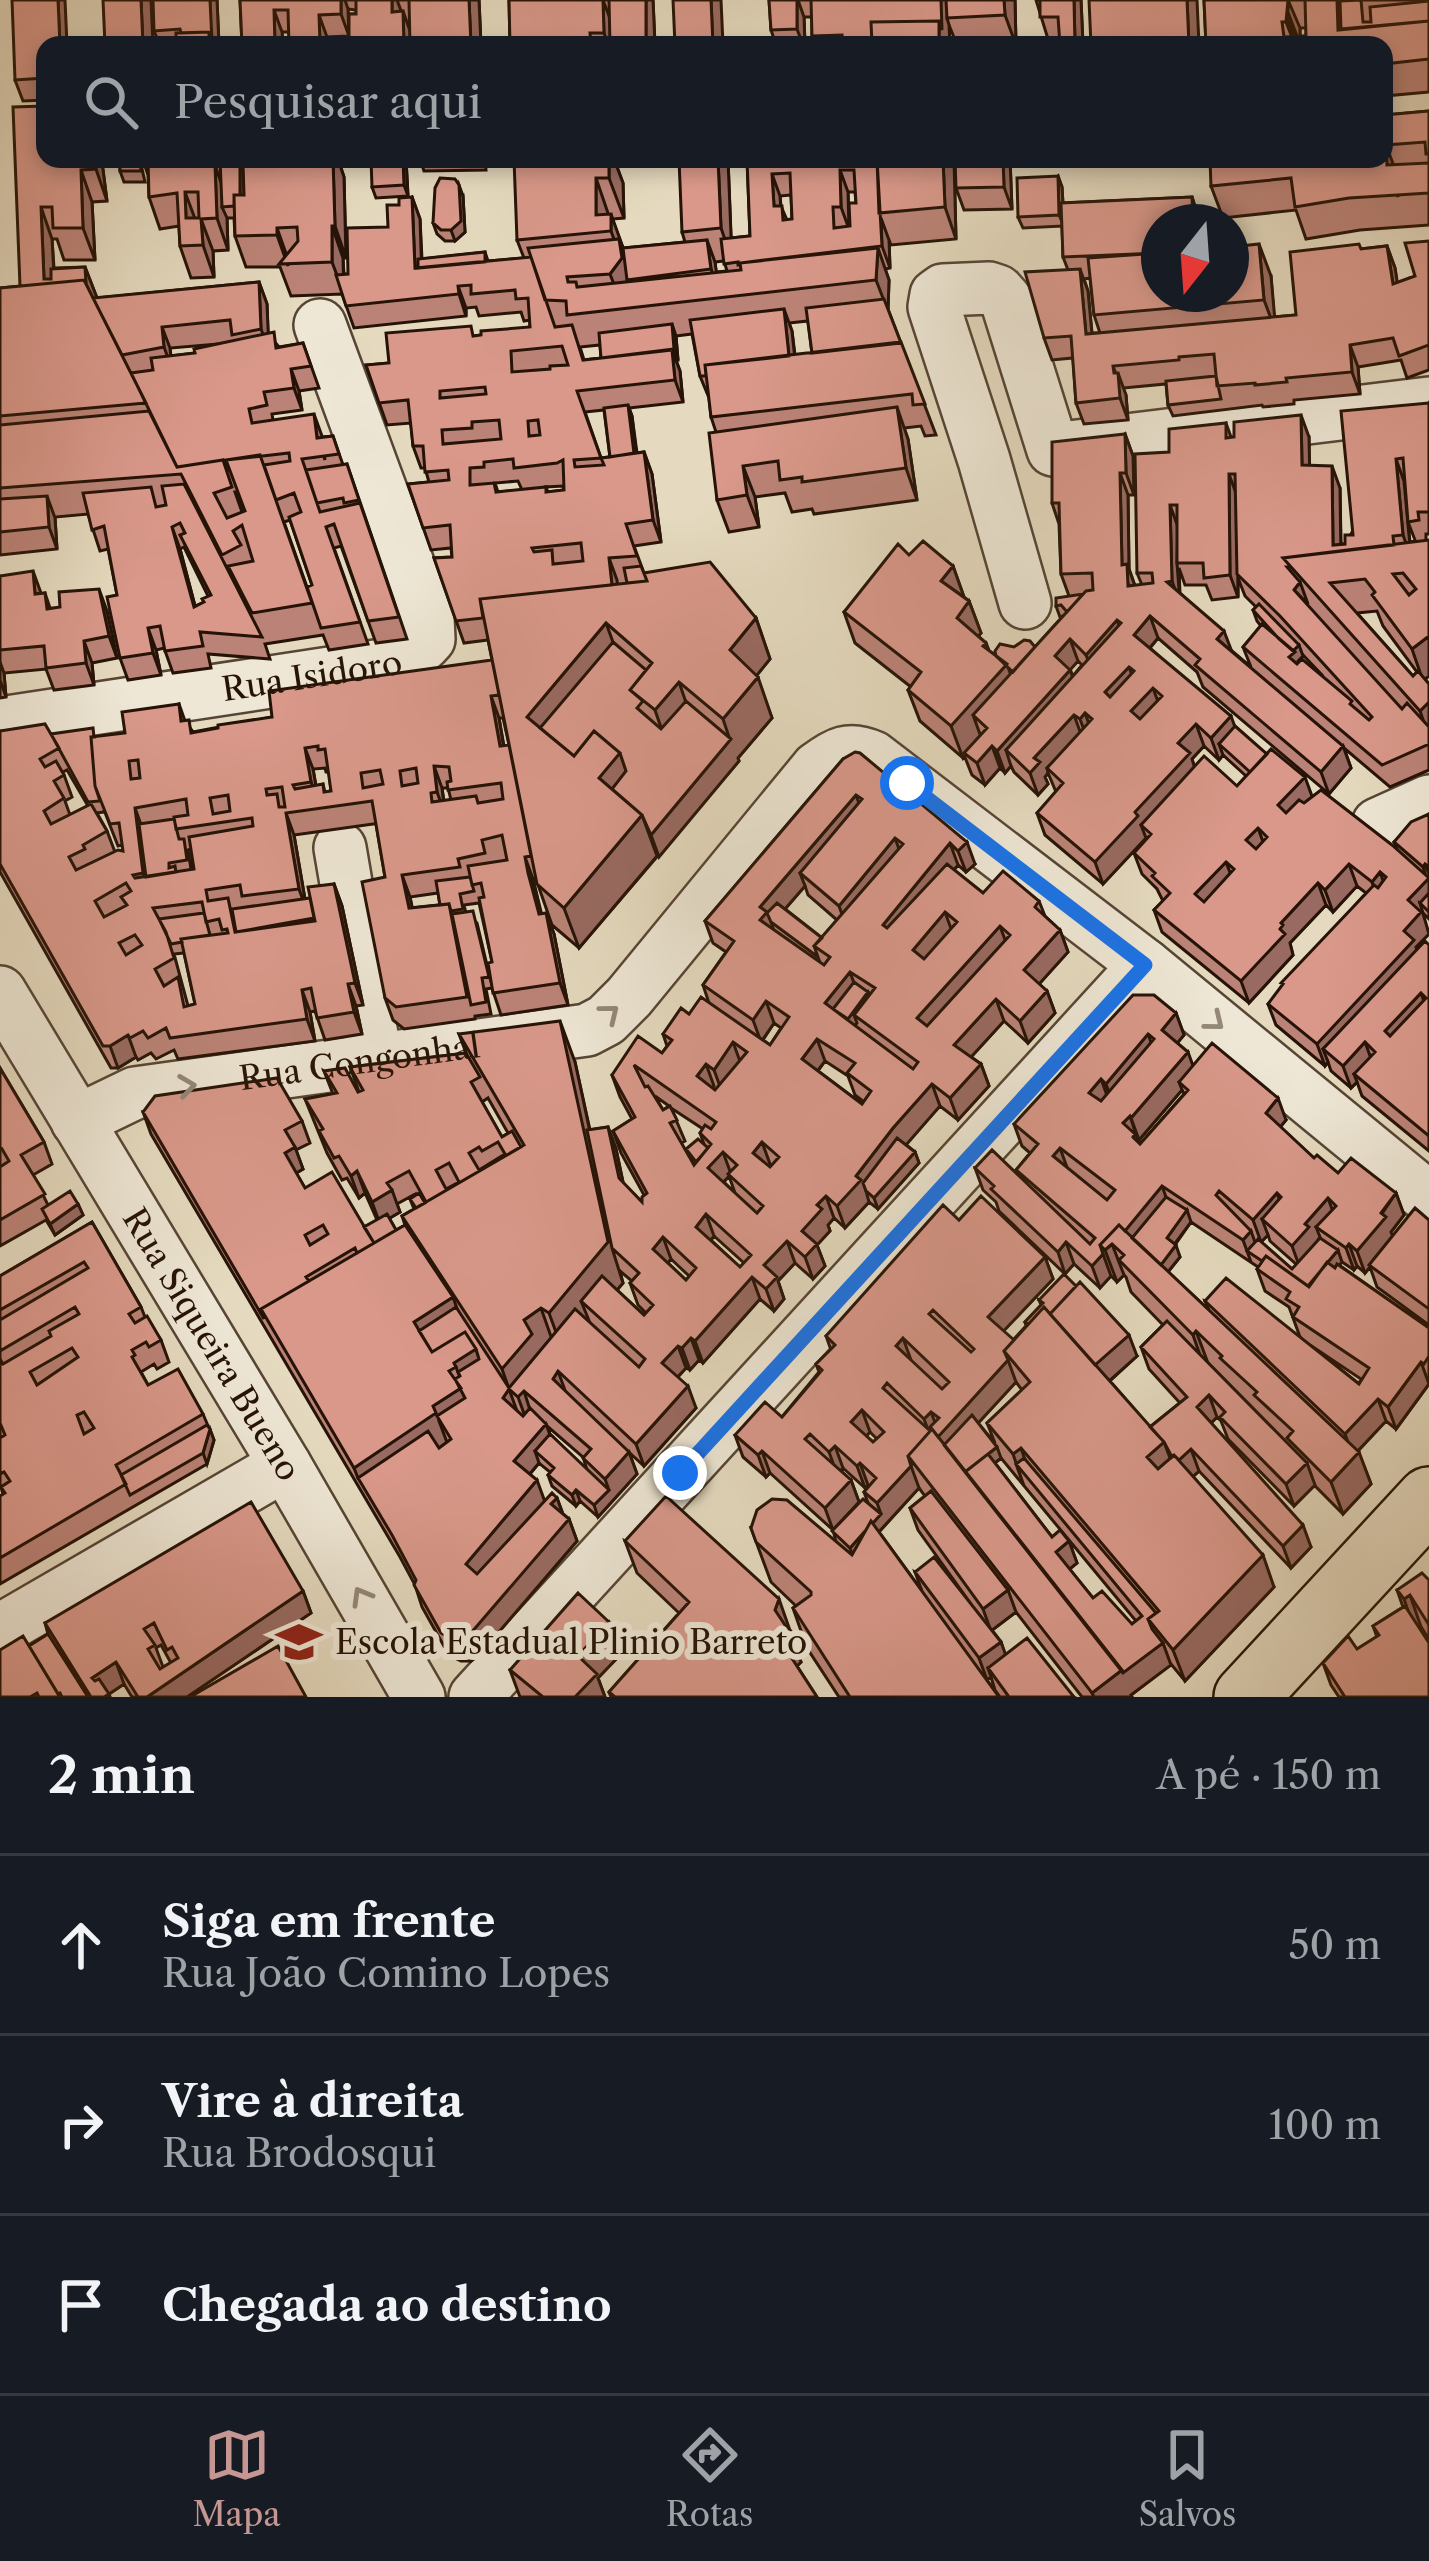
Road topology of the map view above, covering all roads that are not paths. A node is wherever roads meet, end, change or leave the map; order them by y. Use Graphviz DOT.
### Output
graph roads {
  1 [pos="320,325"];
  2 [pos="1429,403"];
  3 [pos="1053,449"];
  4 [pos="984,460"];
  5 [pos="1025,603"];
  6 [pos="0,723"];
  7 [pos="1429,801"];
  8 [pos="1378,824"];
  9 [pos="340,848"];
  10 [pos="1145,965"];
  11 [pos="0,992"];
  12 [pos="376,1058"];
  13 [pos="77,1120"];
  14 [pos="1429,1198"];
  15 [pos="285,1465"];
  16 [pos="1429,1499"];
  17 [pos="0,1630"];
  18 [pos="419,1697"];
  19 [pos="475,1697"];
  20 [pos="1246,1697"];
  1 -- 6 [label="street, Rua Isidoro"];
  2 -- 3 [label="street"];
  3 -- 4 [label="street"];
  3 -- 4 [label="street"];
  4 -- 5 [label="street"];
  7 -- 8 [label="street"];
  9 -- 12 [label="street"];
  12 -- 10 [label="street, Rua Congonhal, one-way"];
  10 -- 14 [label="street, one-way"];
  10 -- 19 [label="street"];
  11 -- 13 [label="street, Rua Siqueira Bueno"];
  13 -- 12 [label="street, Rua Congonhal, one-way"];
  13 -- 15 [label="street, Rua Siqueira Bueno"];
  15 -- 17 [label="street"];
  18 -- 15 [label="street, Rua Siqueira Bueno, one-way"];
  16 -- 20 [label="main road"];
}
